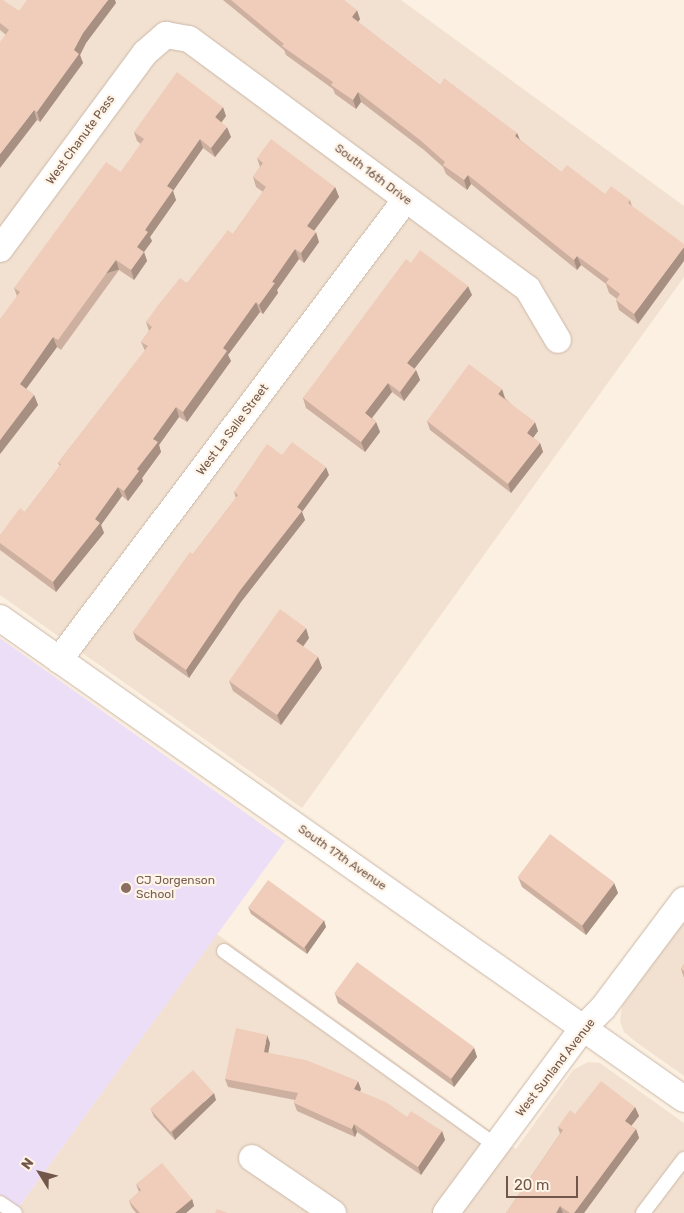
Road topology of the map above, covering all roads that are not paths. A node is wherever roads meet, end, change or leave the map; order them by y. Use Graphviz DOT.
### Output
graph roads {
  1 [pos="166,34"];
  2 [pos="406,199"];
  3 [pos="0,249"];
  4 [pos="558,340"];
  5 [pos="0,618"];
  6 [pos="60,660"];
  7 [pos="684,900"];
  8 [pos="224,952"];
  9 [pos="582,1029"];
  10 [pos="684,1100"];
  11 [pos="496,1146"];
  12 [pos="252,1158"];
  13 [pos="684,1159"];
  14 [pos="0,1202"];
  15 [pos="15,1213"];
  16 [pos="333,1213"];
  17 [pos="446,1213"];
  18 [pos="643,1213"];
  1 -- 2 [label="street, South 16th Drive"];
  1 -- 3 [label="street, West Chanute Pass"];
  2 -- 4 [label="street, South 16th Drive"];
  2 -- 6 [label="street, West La Salle Street"];
  5 -- 6 [label="street, South 17th Avenue"];
  6 -- 9 [label="street, South 17th Avenue"];
  7 -- 9 [label="street, West Sunland Avenue"];
  8 -- 11 [label="lane"];
  9 -- 10 [label="street, South 17th Avenue"];
  9 -- 11 [label="street, West Sunland Avenue"];
  11 -- 17 [label="street, West Sunland Avenue"];
  12 -- 16 [label="street"];
  13 -- 18 [label="lane"];
  14 -- 15 [label="lane"];
}
